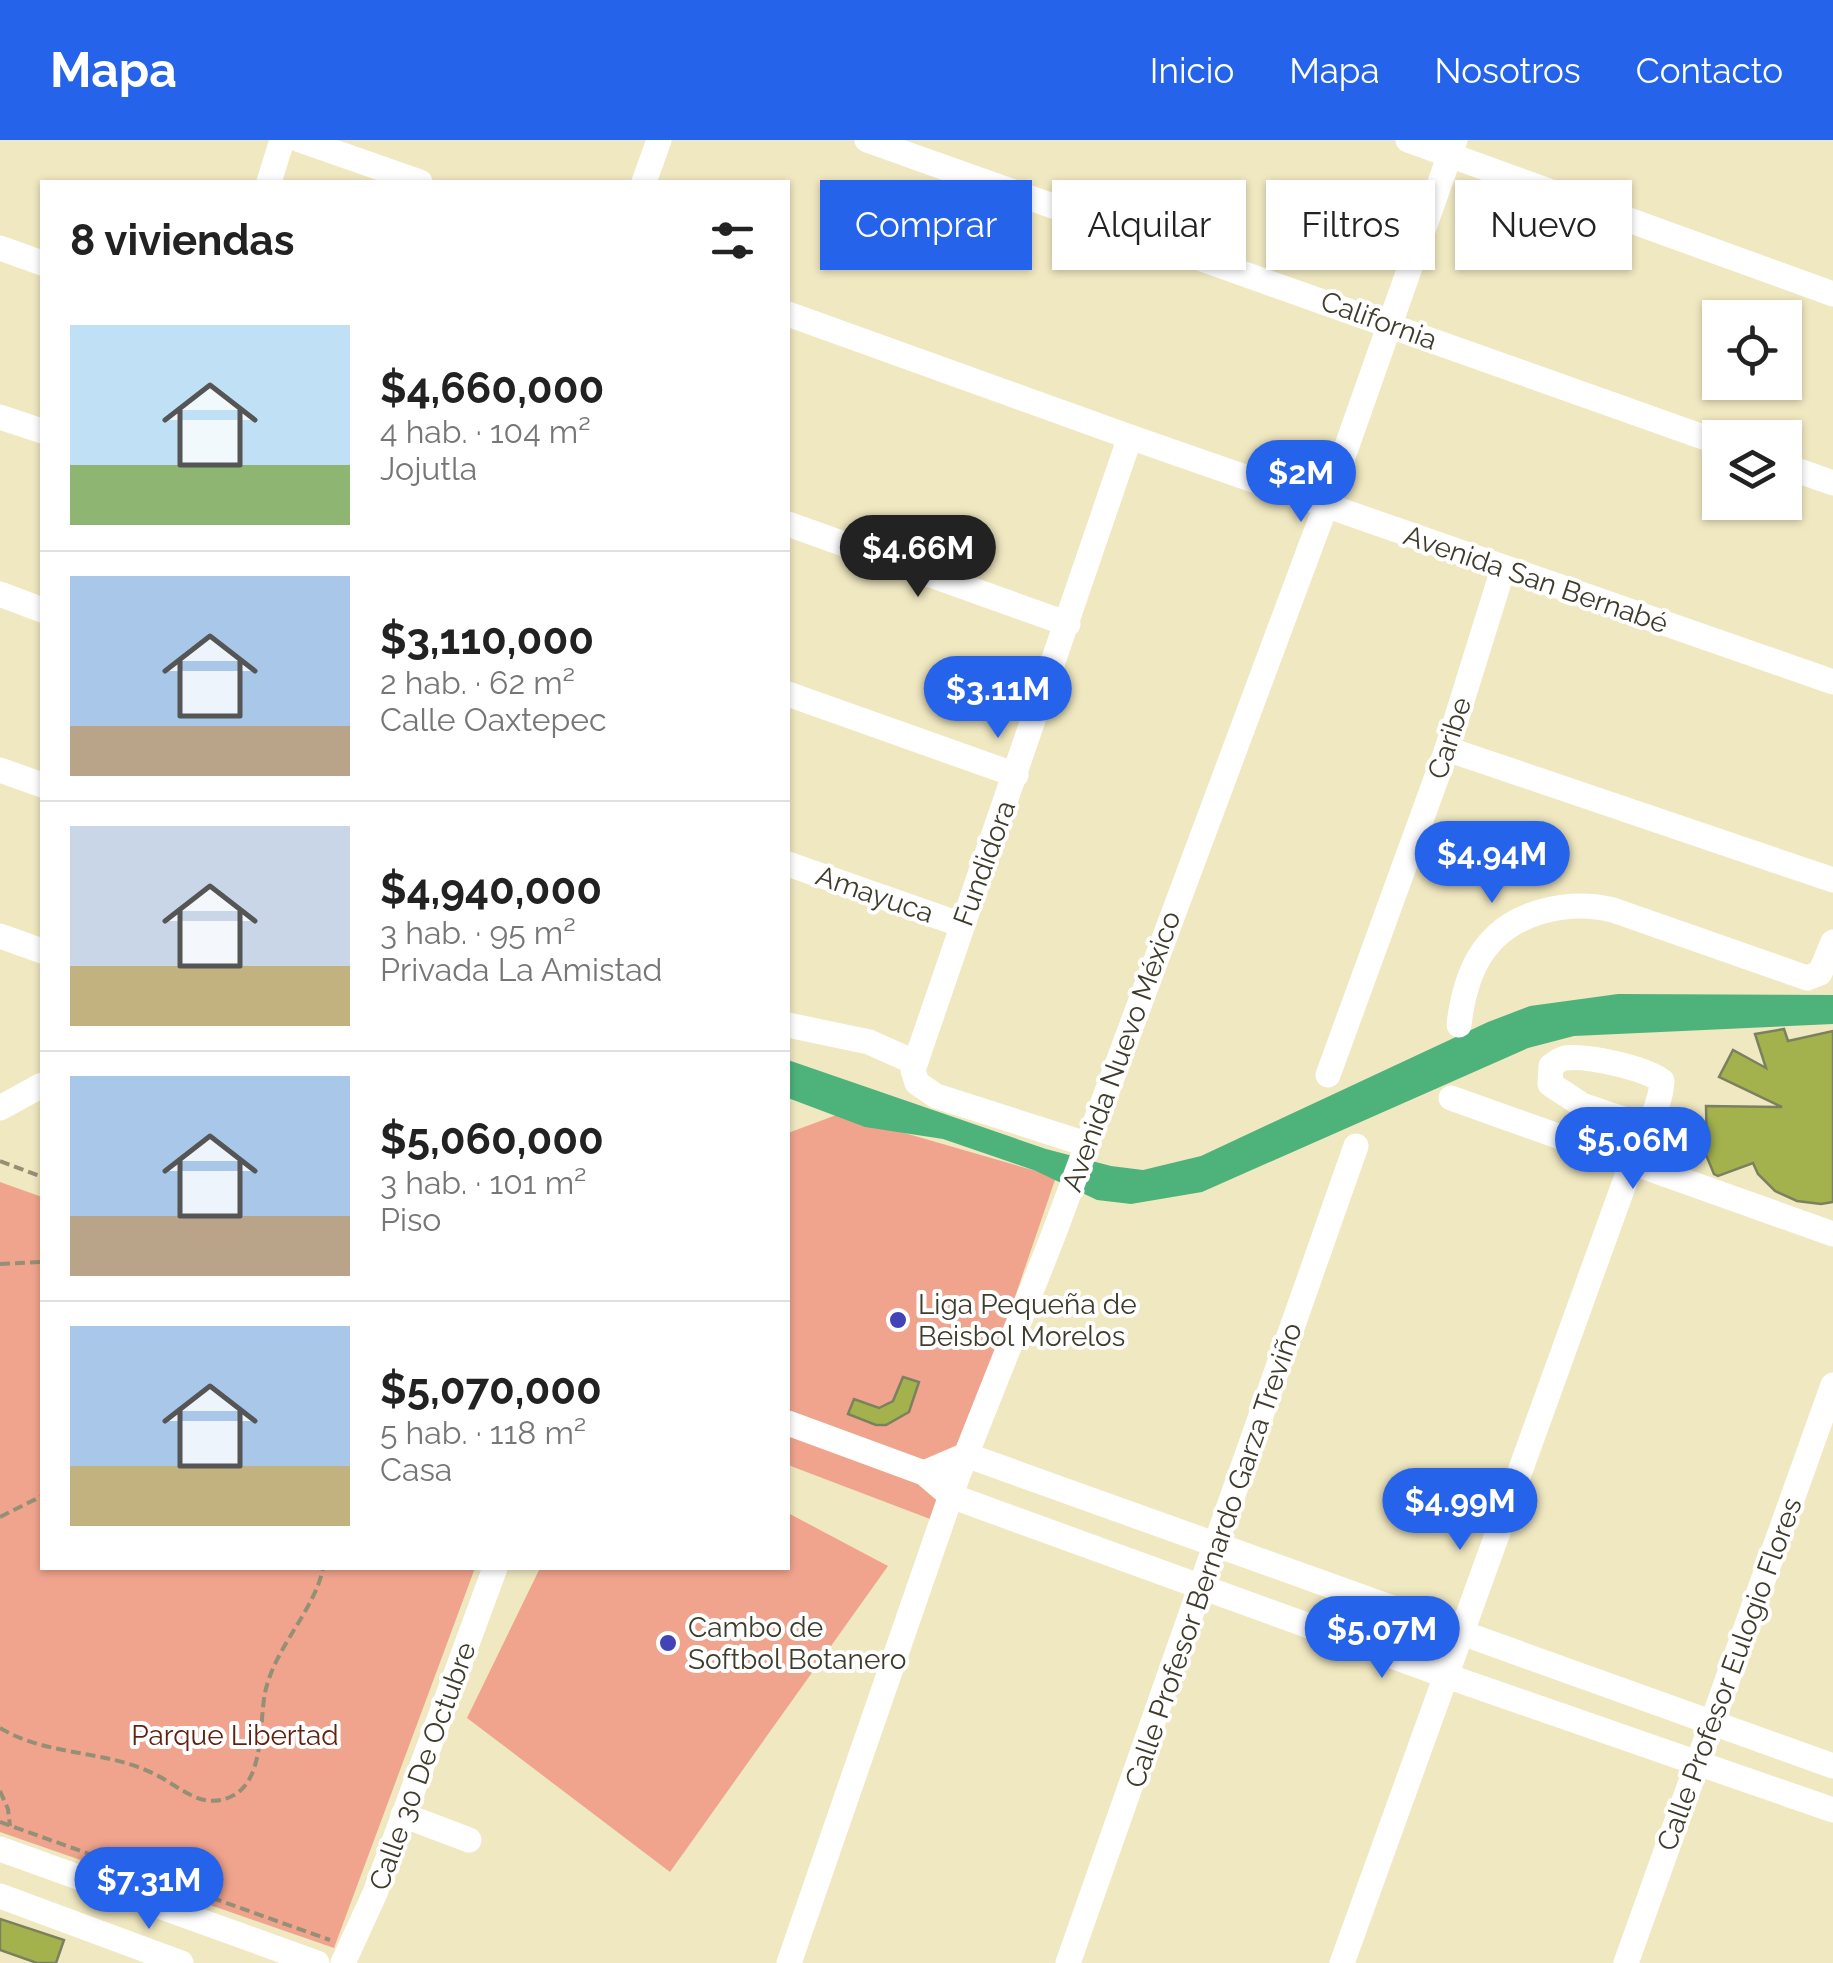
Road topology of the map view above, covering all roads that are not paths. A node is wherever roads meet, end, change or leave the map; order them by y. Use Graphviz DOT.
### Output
graph roads {
  1 [pos="282,140"];
  2 [pos="300,140"];
  3 [pos="659,140"];
  4 [pos="867,140"];
  5 [pos="1408,140"];
  6 [pos="1453,148"];
  7 [pos="270,180"];
  8 [pos="414,180"];
  9 [pos="645,180"];
  10 [pos="0,248"];
  11 [pos="40,261"];
  12 [pos="1833,294"];
  13 [pos="790,315"];
  14 [pos="1390,323"];
  15 [pos="0,417"];
  16 [pos="40,430"];
  17 [pos="1702,436"];
  18 [pos="1130,437"];
  19 [pos="1802,472"];
  20 [pos="1833,483"];
  21 [pos="1326,505"];
  22 [pos="790,525"];
  23 [pos="1503,568"];
  24 [pos="0,594"];
  25 [pos="40,609"];
  26 [pos="1068,624"];
  27 [pos="1833,682"];
  28 [pos="790,695"];
  29 [pos="1448,749"];
  30 [pos="0,770"];
  31 [pos="1016,775"];
  32 [pos="40,784"];
  33 [pos="790,865"];
  34 [pos="1833,880"];
  35 [pos="962,925"];
  36 [pos="0,936"];
  37 [pos="1833,942"];
  38 [pos="40,949"];
  39 [pos="1458,1024"];
  40 [pos="790,1025"];
  41 [pos="914,1062"];
  42 [pos="1328,1075"];
  43 [pos="40,1085"];
  44 [pos="1451,1098"];
  45 [pos="0,1108"];
  46 [pos="1647,1126"];
  47 [pos="1356,1146"];
  48 [pos="1085,1148"];
  49 [pos="1632,1162"];
  50 [pos="1833,1234"];
  51 [pos="1833,1384"];
  52 [pos="790,1425"];
  53 [pos="966,1455"];
  54 [pos="924,1473"];
  55 [pos="951,1496"];
  56 [pos="1216,1544"];
  57 [pos="494,1570"];
  58 [pos="1201,1587"];
  59 [pos="1460,1632"];
  60 [pos="1444,1675"];
  61 [pos="1711,1723"];
  62 [pos="1697,1763"];
  63 [pos="1833,1766"];
  64 [pos="1833,1810"];
  65 [pos="403,1816"];
  66 [pos="469,1840"];
  67 [pos="4,1841"];
  68 [pos="0,1896"];
  69 [pos="342,1952"];
  70 [pos="181,1963"];
  71 [pos="318,1963"];
  72 [pos="789,1963"];
  73 [pos="1068,1963"];
  74 [pos="1342,1963"];
  75 [pos="1626,1963"];
  1 -- 7 [label="street"];
  2 -- 8 [label="street"];
  3 -- 9 [label="street"];
  4 -- 14 [label="street, California"];
  5 -- 6 [label="street"];
  6 -- 12 [label="street"];
  6 -- 14 [label="street, Avenida Nuevo México"];
  10 -- 11 [label="street"];
  13 -- 18 [label="street, Avenida San Bernabé"];
  14 -- 17 [label="street, California"];
  14 -- 21 [label="street, Avenida Nuevo México"];
  15 -- 16 [label="street"];
  18 -- 21 [label="street, Avenida San Bernabé"];
  18 -- 26 [label="street, Fundidora"];
  19 -- 20 [label="street"];
  21 -- 23 [label="street, Avenida San Bernabé"];
  21 -- 48 [label="street, Avenida Nuevo México"];
  22 -- 26 [label="street"];
  23 -- 27 [label="street, Avenida San Bernabé"];
  23 -- 29 [label="street, Caribe"];
  24 -- 25 [label="street"];
  26 -- 31 [label="street, Fundidora"];
  28 -- 31 [label="street"];
  29 -- 34 [label="street"];
  29 -- 42 [label="street, Caribe"];
  30 -- 32 [label="street"];
  31 -- 35 [label="street, Fundidora"];
  33 -- 35 [label="street, Amayuca"];
  35 -- 41 [label="street, Fundidora"];
  36 -- 38 [label="street"];
  37 -- 39 [label="street"];
  40 -- 41 [label="street"];
  41 -- 48 [label="street"];
  43 -- 45 [label="street"];
  44 -- 49 [label="street"];
  46 -- 46 [label="street"];
  46 -- 49 [label="street"];
  47 -- 56 [label="street, Calle Profesor Bernardo Garza Treviño"];
  48 -- 53 [label="street, Avenida Nuevo México"];
  49 -- 50 [label="street"];
  49 -- 59 [label="street"];
  51 -- 61 [label="street, Calle Profesor Eulogio Flores"];
  52 -- 54 [label="street"];
  53 -- 54 [label="street"];
  53 -- 55 [label="street, Avenida Nuevo México"];
  53 -- 56 [label="street"];
  54 -- 55 [label="street"];
  55 -- 58 [label="street"];
  55 -- 72 [label="street, Avenida Nuevo México"];
  56 -- 58 [label="street, Calle Profesor Bernardo Garza Treviño"];
  56 -- 59 [label="street"];
  57 -- 65 [label="street, Calle 30 De Octubre"];
  58 -- 60 [label="street"];
  58 -- 73 [label="street, Calle Profesor Bernardo Garza Treviño"];
  59 -- 60 [label="street"];
  59 -- 61 [label="street"];
  60 -- 62 [label="street"];
  60 -- 74 [label="street"];
  61 -- 62 [label="street, Calle Profesor Eulogio Flores"];
  61 -- 63 [label="street"];
  62 -- 64 [label="street"];
  62 -- 75 [label="street, Calle Profesor Eulogio Flores"];
  65 -- 66 [label="street"];
  65 -- 69 [label="street, Calle 30 De Octubre"];
  67 -- 71 [label="street"];
  68 -- 70 [label="street"];
}
